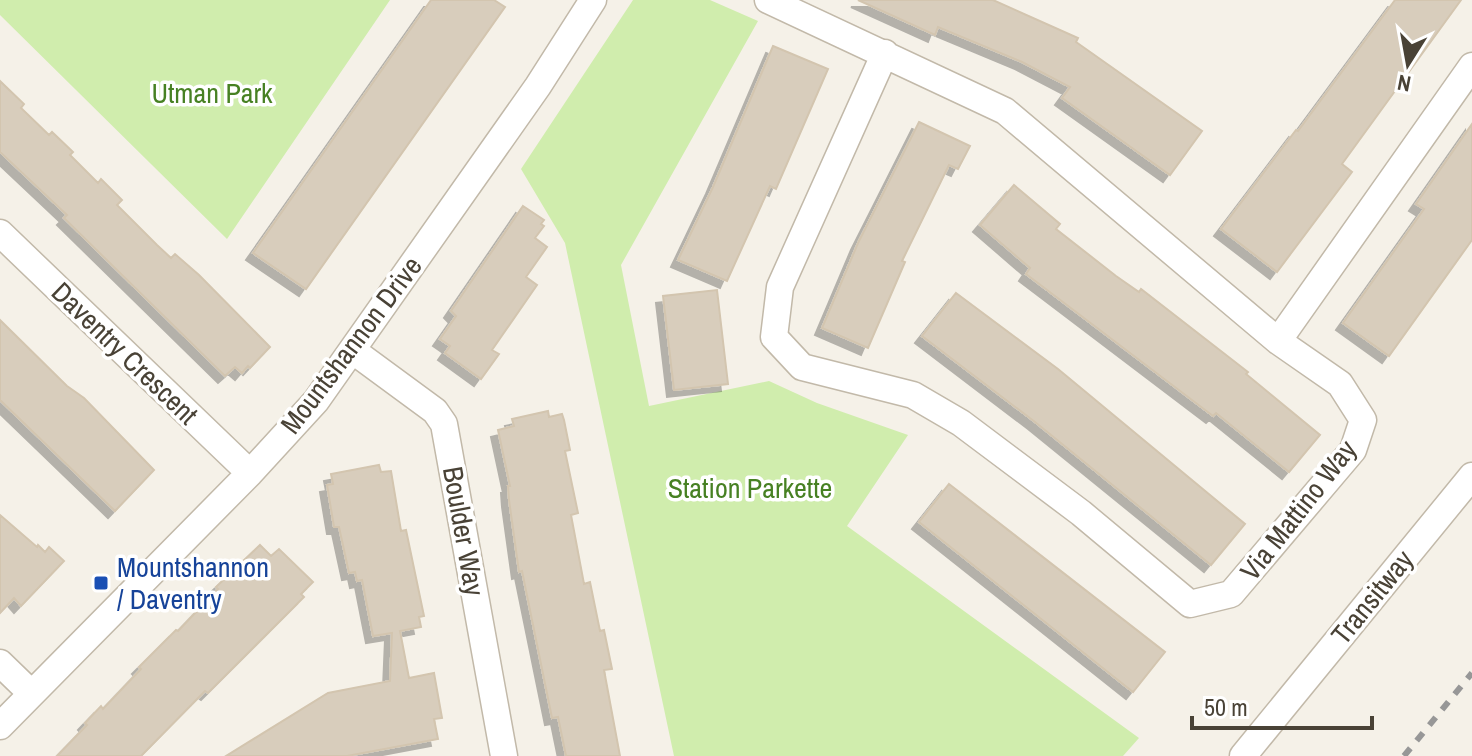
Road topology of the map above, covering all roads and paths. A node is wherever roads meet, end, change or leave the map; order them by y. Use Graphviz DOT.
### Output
graph roads {
  1 [pos="593,0"];
  2 [pos="768,0"];
  3 [pos="885,53"];
  4 [pos="1472,66"];
  5 [pos="0,233"];
  6 [pos="1278,341"];
  7 [pos="352,350"];
  8 [pos="250,473"];
  9 [pos="1472,476"];
  10 [pos="0,663"];
  11 [pos="31,693"];
  12 [pos="0,726"];
  13 [pos="504,756"];
  14 [pos="1243,756"];
  1 -- 7 [label="street, Mountshannon Drive"];
  2 -- 3 [label="street, Via Mattino Way"];
  3 -- 6 [label="street, Via Mattino Way"];
  3 -- 6 [label="street, Via Mattino Way"];
  4 -- 6 [label="street"];
  5 -- 8 [label="street, Daventry Crescent"];
  7 -- 8 [label="street, Mountshannon Drive"];
  7 -- 13 [label="street, Boulder Way"];
  8 -- 11 [label="street, Mountshannon Drive"];
  9 -- 14 [label="street, Transitway"];
  10 -- 11 [label="street"];
  11 -- 12 [label="street, Mountshannon Drive"];
}
